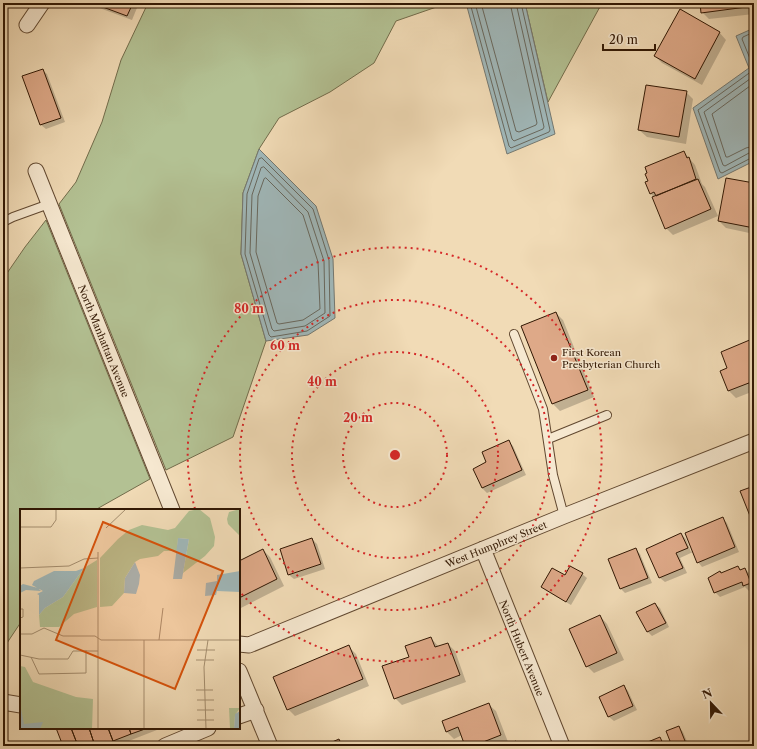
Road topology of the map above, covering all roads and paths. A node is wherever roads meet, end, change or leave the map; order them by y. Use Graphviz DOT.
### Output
graph roads {
  1 [pos="42,3"];
  2 [pos="27,25"];
  3 [pos="36,171"];
  4 [pos="49,204"];
  5 [pos="3,222"];
  6 [pos="514,334"];
  7 [pos="607,415"];
  8 [pos="548,439"];
  9 [pos="754,441"];
  10 [pos="172,509"];
  11 [pos="564,516"];
  12 [pos="483,549"];
  13 [pos="240,644"];
  14 [pos="240,673"];
  15 [pos="3,702"];
  16 [pos="20,705"];
  17 [pos="256,710"];
  18 [pos="240,716"];
  19 [pos="207,729"];
  20 [pos="192,740"];
  21 [pos="165,746"];
  22 [pos="270,746"];
  23 [pos="562,746"];
  1 -- 2 [label="street"];
  3 -- 4 [label="street, North Manhattan Avenue"];
  4 -- 5 [label="lane"];
  4 -- 10 [label="street, North Manhattan Avenue"];
  6 -- 8 [label="lane"];
  7 -- 8 [label="lane"];
  8 -- 11 [label="lane"];
  9 -- 11 [label="street, West Humphrey Street"];
  11 -- 12 [label="street, West Humphrey Street"];
  12 -- 13 [label="street, West Humphrey Street"];
  12 -- 23 [label="street, North Hubert Avenue"];
  14 -- 17 [label="street"];
  15 -- 16 [label="street"];
  17 -- 18 [label="street"];
  17 -- 22 [label="street"];
  19 -- 20 [label="street"];
  20 -- 21 [label="street"];
}
